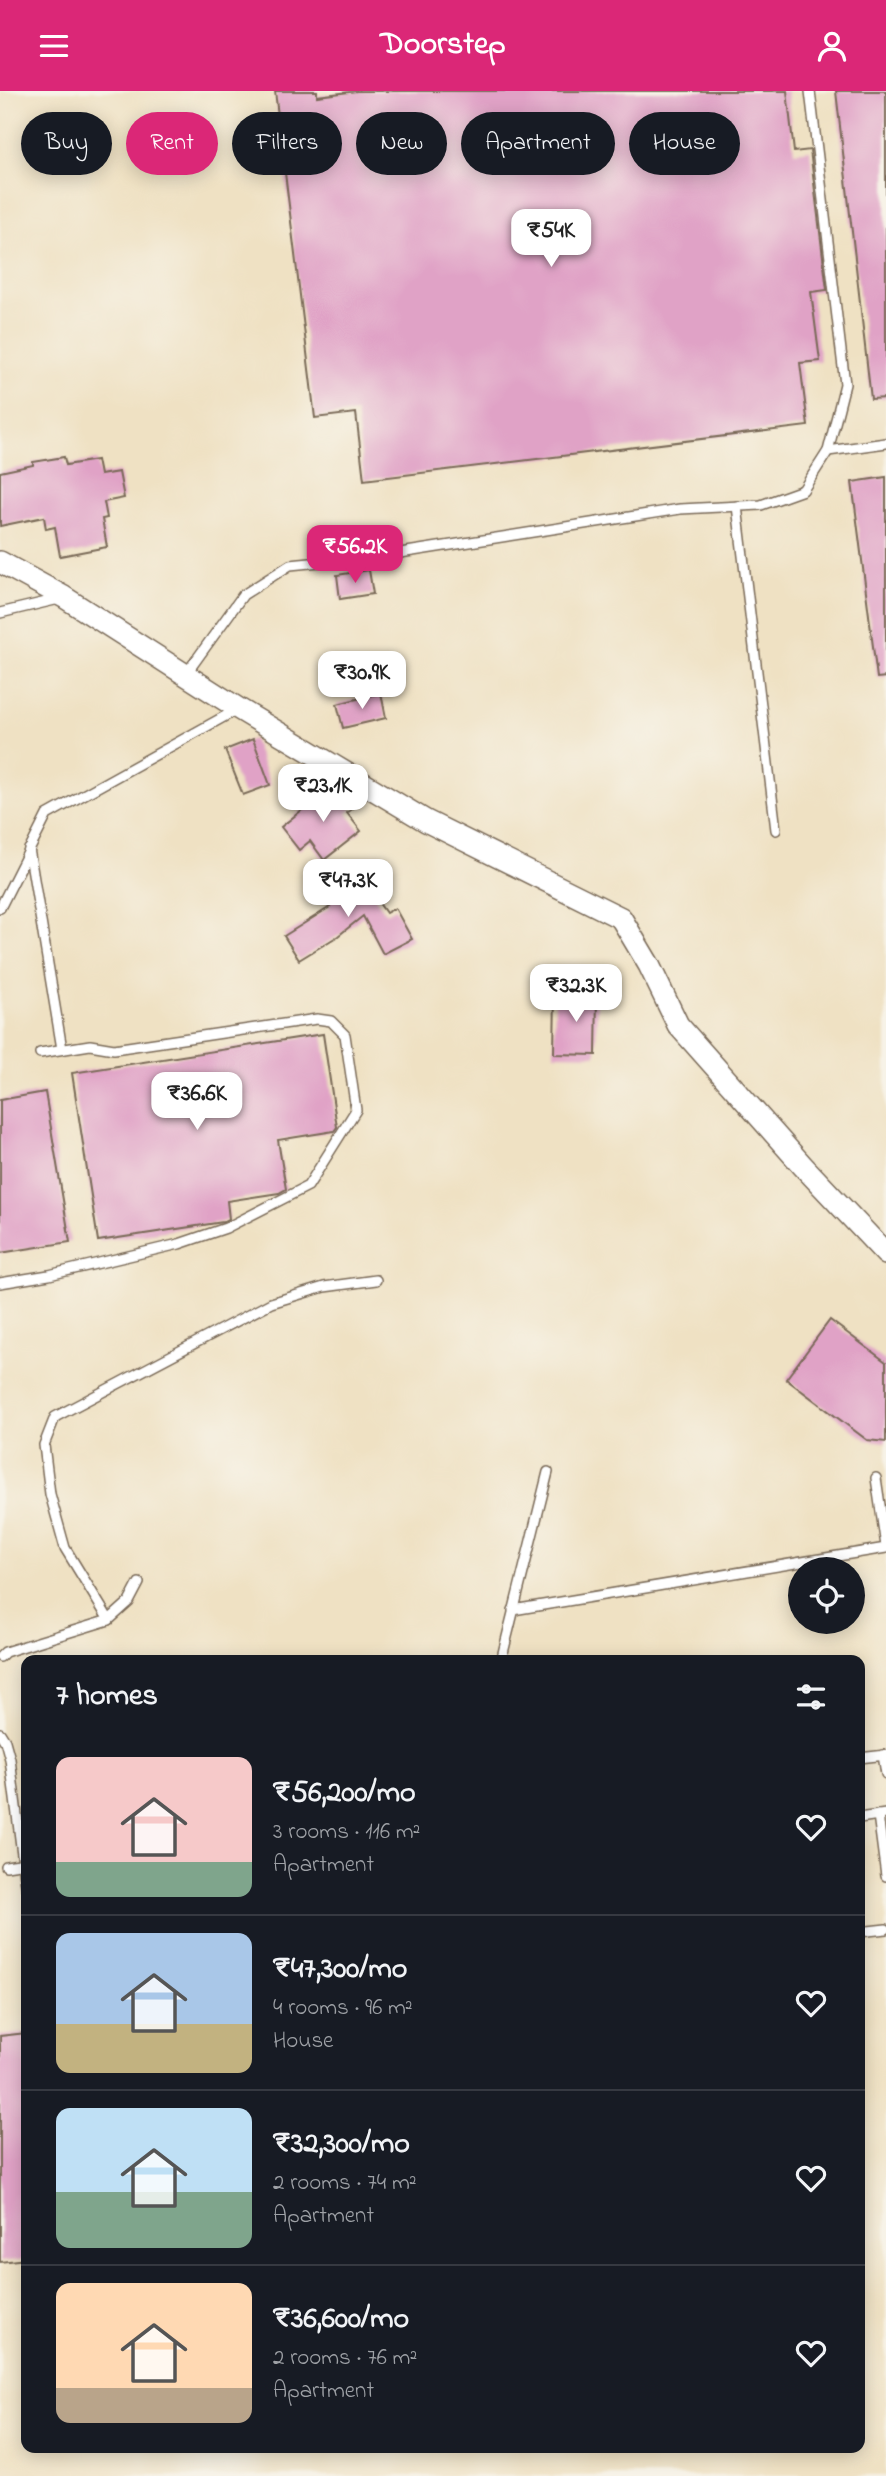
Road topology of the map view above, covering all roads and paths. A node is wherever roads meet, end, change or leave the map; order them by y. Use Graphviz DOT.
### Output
graph roads {
  1 [pos="810,91"];
  2 [pos="886,443"];
  3 [pos="828,451"];
  4 [pos="737,506"];
  5 [pos="0,562"];
  6 [pos="64,597"];
  7 [pos="0,613"];
  8 [pos="186,675"];
  9 [pos="239,709"];
  10 [pos="776,830"];
  11 [pos="29,849"];
  12 [pos="0,908"];
  13 [pos="62,1049"];
  14 [pos="40,1053"];
  15 [pos="886,1254"];
  16 [pos="376,1280"];
  17 [pos="0,1283"];
  18 [pos="548,1472"];
  19 [pos="876,1478"];
  20 [pos="886,1547"];
  21 [pos="139,1583"];
  22 [pos="513,1610"];
  23 [pos="109,1620"];
  24 [pos="502,1655"];
  25 [pos="0,1657"];
  26 [pos="0,1734"];
  27 [pos="885,1755"];
  28 [pos="865,1757"];
  29 [pos="886,1774"];
  30 [pos="882,1815"];
  31 [pos="21,1836"];
  32 [pos="21,1864"];
  33 [pos="6,1866"];
  34 [pos="886,1876"];
  35 [pos="886,1929"];
  36 [pos="865,1931"];
  1 -- 3 [label="lane"];
  2 -- 3 [label="lane"];
  3 -- 4 [label="lane"];
  4 -- 8 [label="lane"];
  4 -- 10 [label="lane"];
  5 -- 6 [label="street"];
  6 -- 7 [label="lane"];
  6 -- 8 [label="street"];
  8 -- 9 [label="street"];
  9 -- 11 [label="lane"];
  9 -- 15 [label="street"];
  11 -- 12 [label="lane"];
  11 -- 13 [label="lane"];
  13 -- 14 [label="lane"];
  13 -- 17 [label="lane"];
  16 -- 23 [label="lane"];
  18 -- 22 [label="lane"];
  19 -- 20 [label="lane"];
  20 -- 22 [label="lane"];
  21 -- 23 [label="lane"];
  22 -- 24 [label="lane"];
  23 -- 25 [label="lane"];
  26 -- 31 [label="lane"];
  27 -- 28 [label="lane"];
  27 -- 29 [label="lane"];
  30 -- 34 [label="lane"];
  32 -- 33 [label="lane"];
  35 -- 36 [label="lane"];
}
